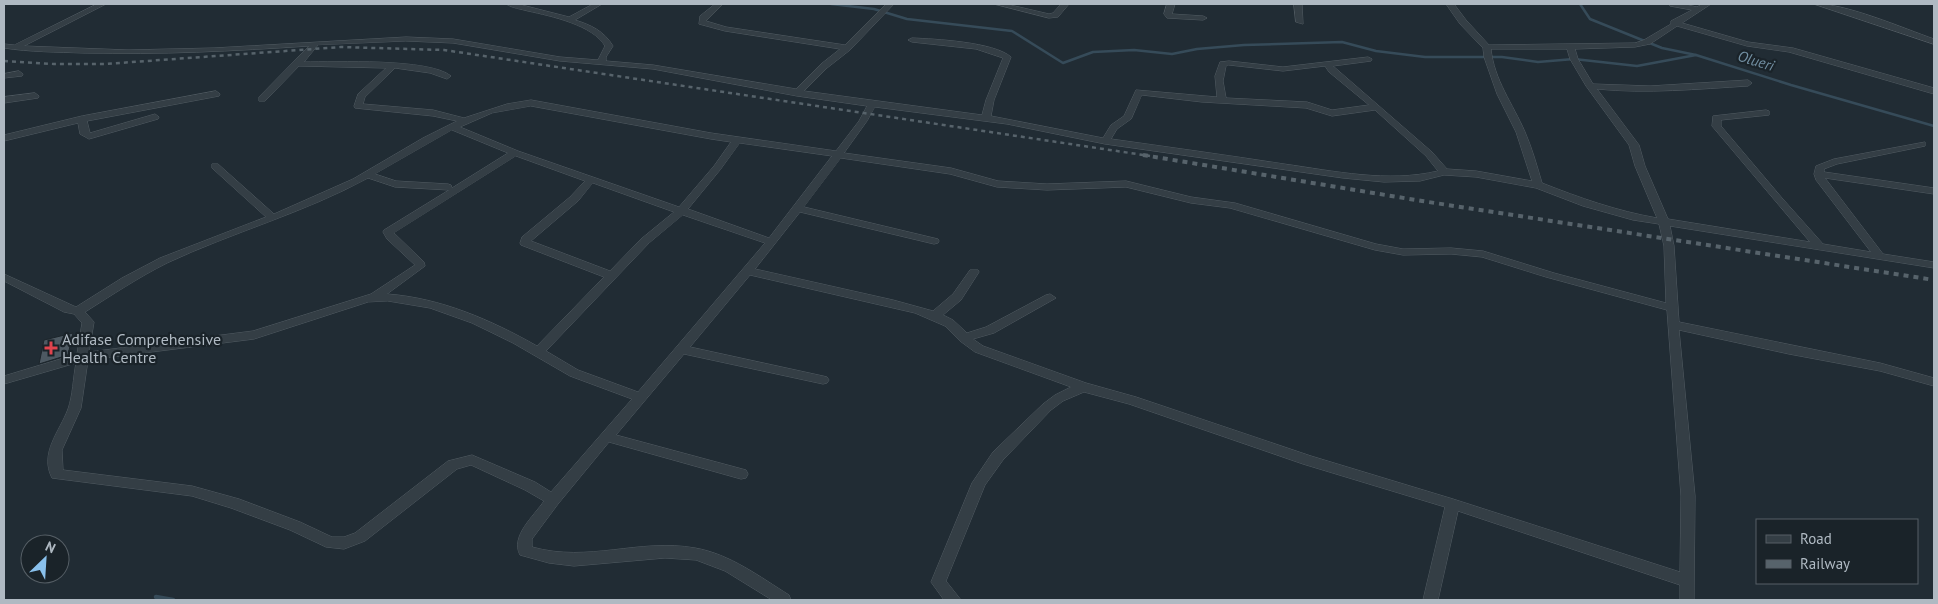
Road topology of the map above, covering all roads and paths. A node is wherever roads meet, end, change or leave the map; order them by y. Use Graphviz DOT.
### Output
graph roads {
  1 [pos="102,4"];
  2 [pos="510,4"];
  3 [pos="598,4"];
  4 [pos="719,4"];
  5 [pos="998,4"];
  6 [pos="1065,4"];
  7 [pos="1171,4"];
  8 [pos="1298,4"];
  9 [pos="1450,4"];
  10 [pos="1673,4"];
  11 [pos="1707,4"];
  12 [pos="1818,4"];
  13 [pos="1015,5"];
  14 [pos="1697,9"];
  15 [pos="885,10"];
  16 [pos="1203,18"];
  17 [pos="569,20"];
  18 [pos="1300,22"];
  19 [pos="1674,23"];
  20 [pos="912,40"];
  21 [pos="1934,42"];
  22 [pos="316,43"];
  23 [pos="4,46"];
  24 [pos="16,47"];
  25 [pos="1487,47"];
  26 [pos="846,48"];
  27 [pos="1570,48"];
  28 [pos="1368,59"];
  29 [pos="602,63"];
  30 [pos="1332,63"];
  31 [pos="297,64"];
  32 [pos="393,66"];
  33 [pos="19,74"];
  34 [pos="4,76"];
  35 [pos="447,76"];
  36 [pos="1748,83"];
  37 [pos="1590,86"];
  38 [pos="1934,91"];
  39 [pos="797,92"];
  40 [pos="216,94"];
  41 [pos="35,96"];
  42 [pos="262,99"];
  43 [pos="4,100"];
  44 [pos="1222,100"];
  45 [pos="872,104"];
  46 [pos="1377,108"];
  47 [pos="1766,113"];
  48 [pos="155,117"];
  49 [pos="82,118"];
  50 [pos="986,119"];
  51 [pos="467,121"];
  52 [pos="453,127"];
  53 [pos="4,138"];
  54 [pos="738,140"];
  55 [pos="1106,141"];
  56 [pos="1922,144"];
  57 [pos="515,153"];
  58 [pos="838,155"];
  59 [pos="215,166"];
  60 [pos="1444,172"];
  61 [pos="1819,174"];
  62 [pos="368,175"];
  63 [pos="592,179"];
  64 [pos="1538,185"];
  65 [pos="448,187"];
  66 [pos="1934,191"];
  67 [pos="797,208"];
  68 [pos="680,211"];
  69 [pos="273,218"];
  70 [pos="1664,224"];
  71 [pos="934,241"];
  72 [pos="772,242"];
  73 [pos="1819,246"];
  74 [pos="1879,255"];
  75 [pos="1934,264"];
  76 [pos="748,271"];
  77 [pos="974,272"];
  78 [pos="612,276"];
  79 [pos="4,277"];
  80 [pos="375,297"];
  81 [pos="1050,298"];
  82 [pos="1673,308"];
  83 [pos="78,311"];
  84 [pos="935,316"];
  85 [pos="1673,325"];
  86 [pos="964,338"];
  87 [pos="681,350"];
  88 [pos="539,351"];
  89 [pos="82,357"];
  90 [pos="4,380"];
  91 [pos="823,380"];
  92 [pos="1934,382"];
  93 [pos="1083,387"];
  94 [pos="640,398"];
  95 [pos="607,437"];
  96 [pos="741,474"];
  97 [pos="553,500"];
  98 [pos="1453,504"];
  99 [pos="1687,581"];
  100 [pos="784,600"];
  101 [pos="953,600"];
  102 [pos="1430,600"];
  103 [pos="1687,600"];
  1 -- 24 [label="street"];
  2 -- 17 [label="street"];
  3 -- 17 [label="street"];
  4 -- 26 [label="street"];
  5 -- 13 [label="street"];
  6 -- 13 [label="street"];
  7 -- 16 [label="street"];
  8 -- 18 [label="street"];
  9 -- 25 [label="street"];
  10 -- 14 [label="street"];
  11 -- 14 [label="street"];
  12 -- 21 [label="street"];
  14 -- 19 [label="street"];
  15 -- 26 [label="street"];
  17 -- 29 [label="street"];
  19 -- 27 [label="street"];
  19 -- 38 [label="street"];
  20 -- 50 [label="street"];
  22 -- 24 [label="street"];
  22 -- 29 [label="street"];
  22 -- 31 [label="street"];
  23 -- 24 [label="street"];
  25 -- 27 [label="street"];
  25 -- 64 [label="street"];
  26 -- 39 [label="street"];
  27 -- 37 [label="street"];
  28 -- 30 [label="street"];
  29 -- 39 [label="street"];
  30 -- 44 [label="street"];
  30 -- 46 [label="street"];
  31 -- 32 [label="street"];
  31 -- 42 [label="street"];
  32 -- 35 [label="street"];
  32 -- 51 [label="street"];
  33 -- 34 [label="street"];
  36 -- 37 [label="street"];
  37 -- 70 [label="street"];
  39 -- 45 [label="street"];
  40 -- 49 [label="street"];
  41 -- 43 [label="street"];
  44 -- 46 [label="street"];
  44 -- 55 [label="street"];
  45 -- 50 [label="street"];
  45 -- 58 [label="street"];
  46 -- 60 [label="street"];
  47 -- 73 [label="street"];
  48 -- 49 [label="street"];
  49 -- 53 [label="street"];
  50 -- 55 [label="street"];
  51 -- 52 [label="street"];
  51 -- 54 [label="street"];
  52 -- 57 [label="street"];
  52 -- 62 [label="street"];
  54 -- 58 [label="street"];
  54 -- 68 [label="street"];
  55 -- 60 [label="street"];
  56 -- 61 [label="street"];
  57 -- 63 [label="street"];
  57 -- 80 [label="street"];
  58 -- 67 [label="street"];
  58 -- 82 [label="street"];
  59 -- 69 [label="street"];
  60 -- 64 [label="street"];
  61 -- 66 [label="street"];
  61 -- 74 [label="street"];
  62 -- 65 [label="street"];
  62 -- 69 [label="street"];
  63 -- 68 [label="street"];
  63 -- 78 [label="street"];
  64 -- 70 [label="street"];
  67 -- 71 [label="street"];
  67 -- 72 [label="street"];
  68 -- 72 [label="street"];
  68 -- 78 [label="street"];
  69 -- 83 [label="street"];
  70 -- 73 [label="street"];
  70 -- 82 [label="street"];
  72 -- 76 [label="street"];
  73 -- 74 [label="street"];
  74 -- 75 [label="street"];
  76 -- 84 [label="street"];
  76 -- 87 [label="street"];
  77 -- 84 [label="street"];
  78 -- 88 [label="street"];
  79 -- 83 [label="street"];
  80 -- 88 [label="street"];
  80 -- 89 [label="street"];
  81 -- 86 [label="street"];
  82 -- 85 [label="street"];
  83 -- 89 [label="street"];
  84 -- 86 [label="street"];
  85 -- 92 [label="street"];
  85 -- 99 [label="street"];
  86 -- 93 [label="street"];
  87 -- 91 [label="street"];
  87 -- 94 [label="street"];
  88 -- 94 [label="street"];
  89 -- 90 [label="street"];
  89 -- 97 [label="street"];
  93 -- 98 [label="street"];
  93 -- 101 [label="street"];
  94 -- 95 [label="street"];
  95 -- 96 [label="street"];
  95 -- 97 [label="street"];
  97 -- 100 [label="street"];
  98 -- 99 [label="street"];
  98 -- 102 [label="street"];
  99 -- 103 [label="street"];
}
